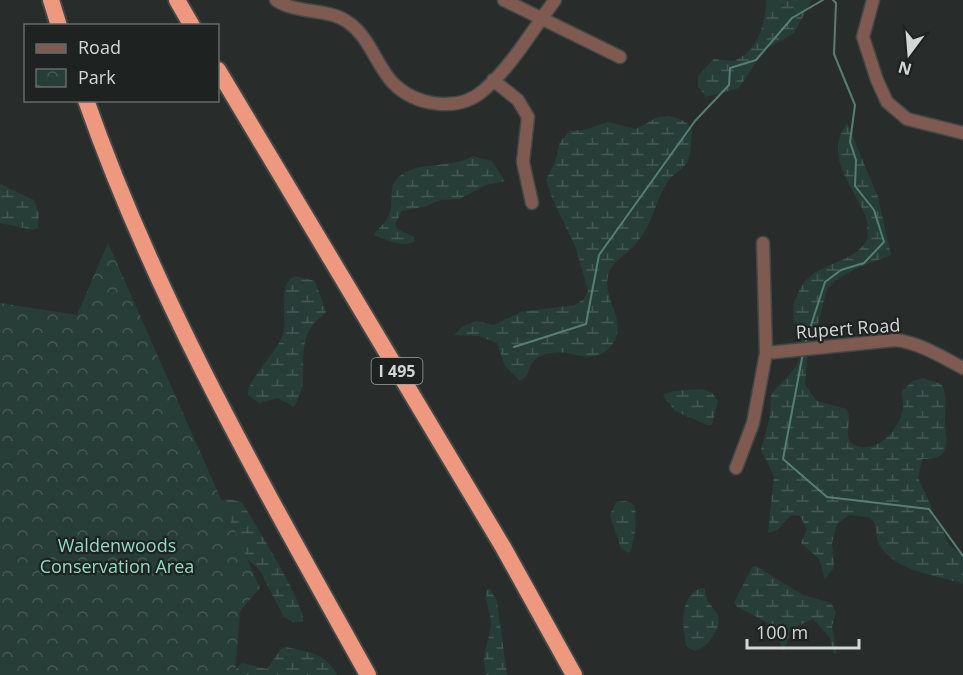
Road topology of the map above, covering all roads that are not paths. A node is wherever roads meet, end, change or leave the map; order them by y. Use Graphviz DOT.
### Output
graph roads {
  1 [pos="51,0"];
  2 [pos="177,0"];
  3 [pos="276,0"];
  4 [pos="504,0"];
  5 [pos="555,0"];
  6 [pos="873,0"];
  7 [pos="542,17"];
  8 [pos="58,24"];
  9 [pos="191,24"];
  10 [pos="620,57"];
  11 [pos="219,72"];
  12 [pos="493,80"];
  13 [pos="87,102"];
  14 [pos="963,132"];
  15 [pos="532,203"];
  16 [pos="762,243"];
  17 [pos="766,353"];
  18 [pos="963,368"];
  19 [pos="736,468"];
  20 [pos="368,675"];
  21 [pos="574,675"];
  1 -- 8 [label="highway"];
  2 -- 9 [label="highway"];
  3 -- 12 [label="street"];
  4 -- 7 [label="street"];
  5 -- 7 [label="street"];
  6 -- 14 [label="street"];
  7 -- 10 [label="street"];
  7 -- 12 [label="street"];
  11 -- 21 [label="highway, I 495"];
  12 -- 15 [label="street"];
  13 -- 20 [label="highway"];
  16 -- 17 [label="street"];
  17 -- 18 [label="street, Rupert Road"];
  17 -- 19 [label="street"];
}
